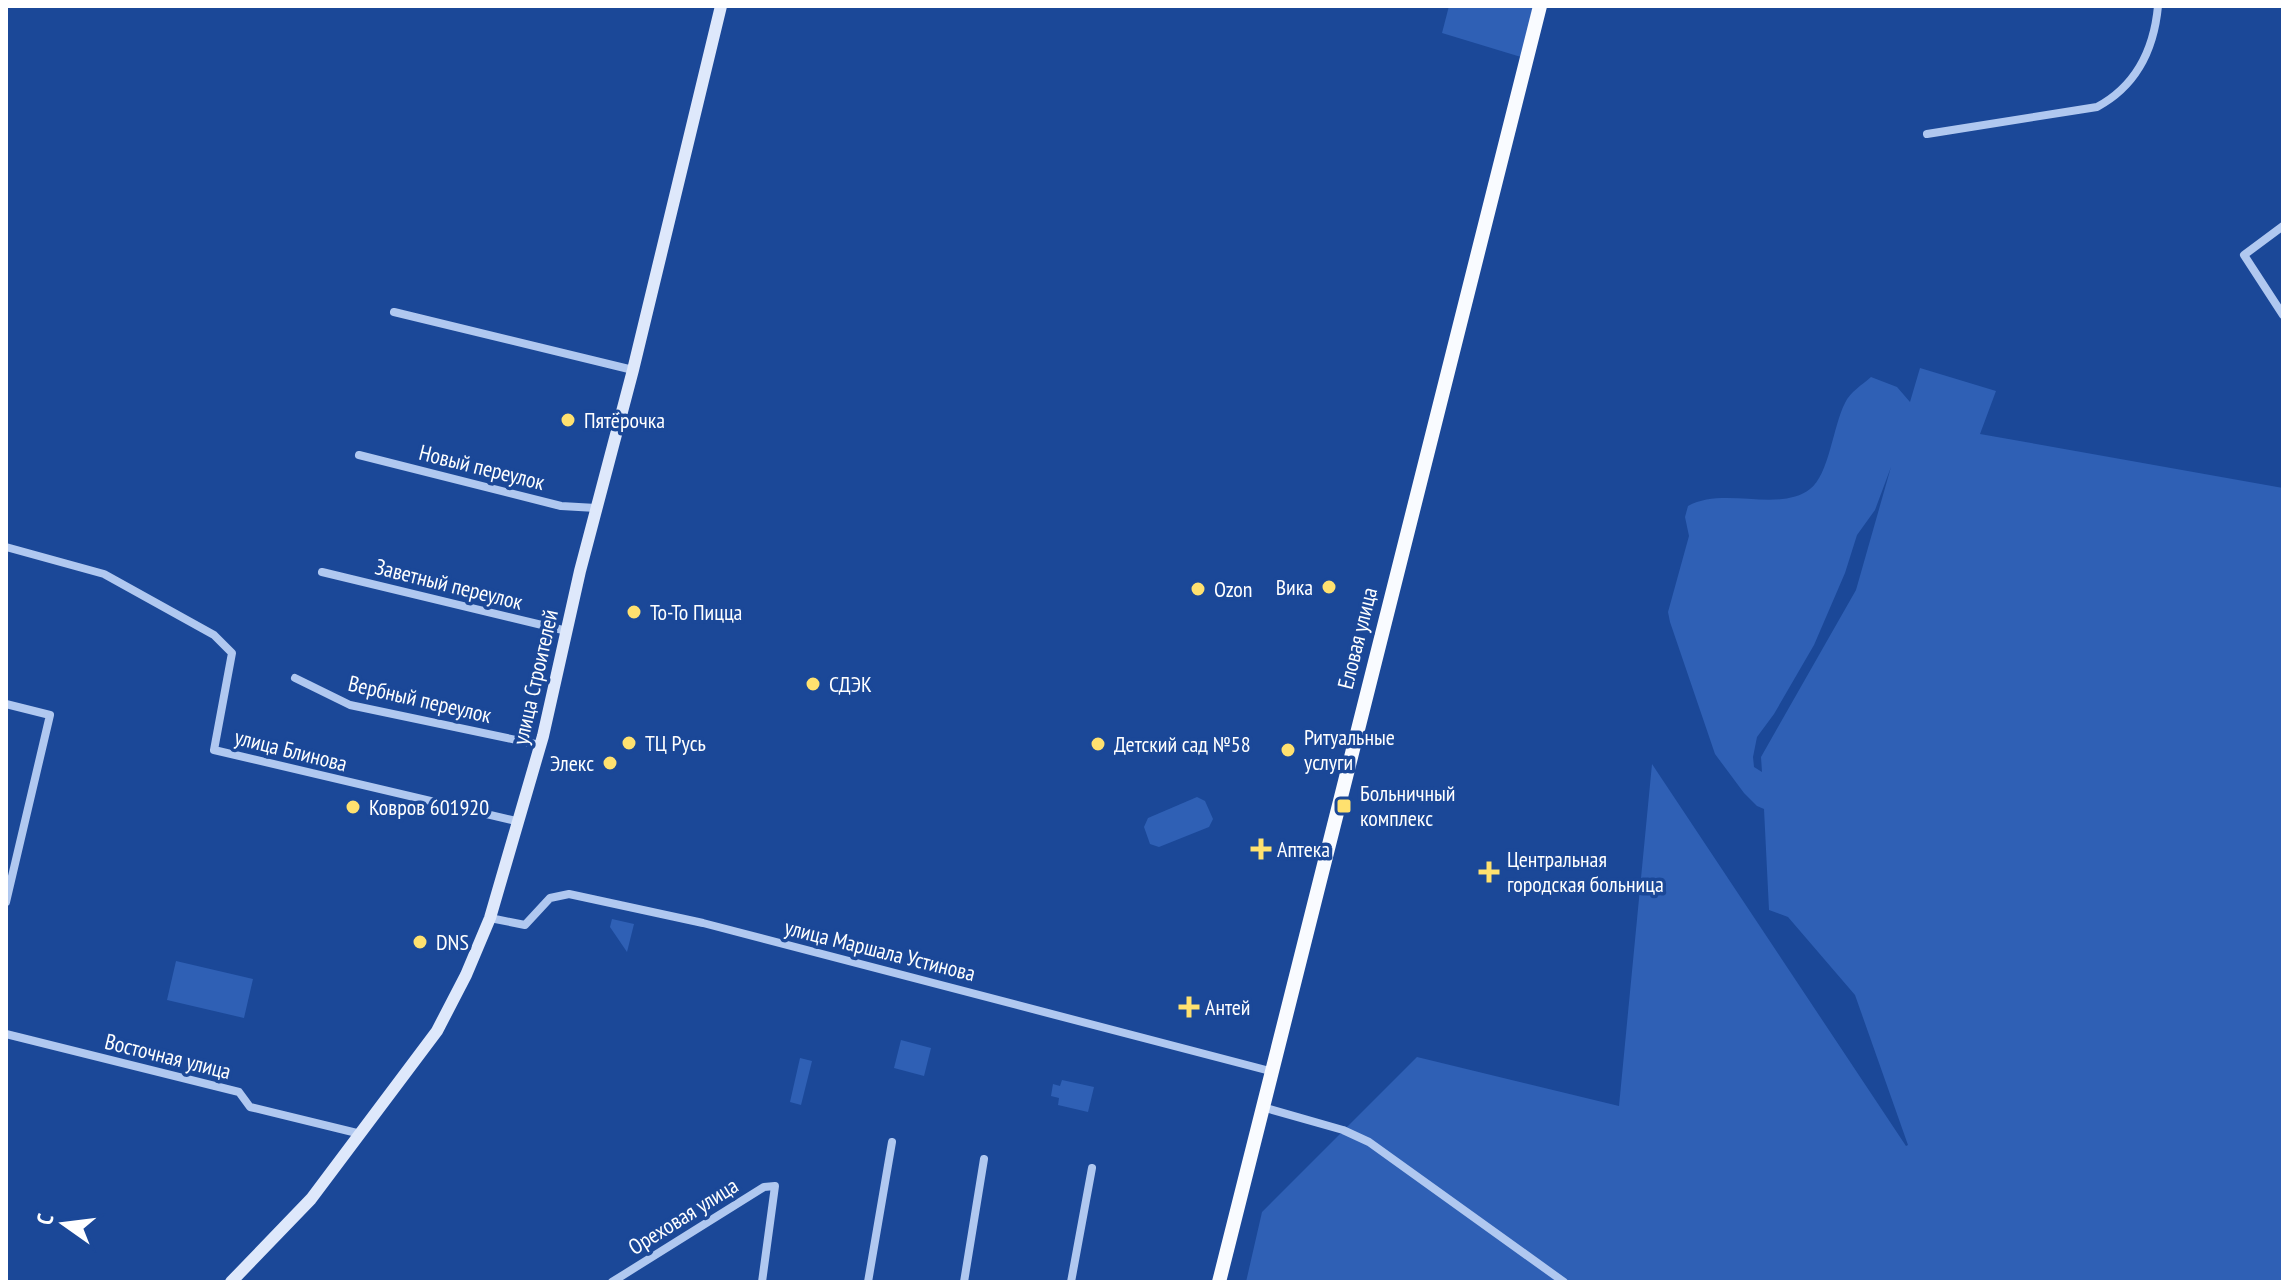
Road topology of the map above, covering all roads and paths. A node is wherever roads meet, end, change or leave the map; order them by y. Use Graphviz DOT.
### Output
graph roads {
  1 [pos="721,6"];
  2 [pos="1540,6"];
  3 [pos="2158,6"];
  4 [pos="1927,134"];
  5 [pos="2283,226"];
  6 [pos="394,312"];
  7 [pos="2283,315"];
  8 [pos="633,370"];
  9 [pos="359,455"];
  10 [pos="596,508"];
  11 [pos="6,547"];
  12 [pos="322,572"];
  13 [pos="567,631"];
  14 [pos="295,678"];
  15 [pos="6,704"];
  16 [pos="540,745"];
  17 [pos="516,821"];
  18 [pos="6,902"];
  19 [pos="490,918"];
  20 [pos="6,1034"];
  21 [pos="1270,1071"];
  22 [pos="1262,1107"];
  23 [pos="361,1134"];
  24 [pos="892,1142"];
  25 [pos="984,1159"];
  26 [pos="1092,1168"];
  27 [pos="628,1278"];
  28 [pos="231,1282"];
  29 [pos="612,1282"];
  30 [pos="762,1282"];
  31 [pos="868,1282"];
  32 [pos="964,1282"];
  33 [pos="1071,1282"];
  34 [pos="1219,1282"];
  35 [pos="1564,1282"];
  1 -- 8 [label="main road, улица Строителей"];
  2 -- 21 [label="main road, Еловая улица"];
  3 -- 4 [label="street"];
  5 -- 7 [label="street"];
  6 -- 8 [label="street"];
  8 -- 10 [label="main road, улица Строителей"];
  9 -- 10 [label="street, Новый переулок"];
  10 -- 13 [label="main road, улица Строителей"];
  11 -- 17 [label="street, улица Блинова"];
  12 -- 13 [label="street, Заветный переулок"];
  13 -- 16 [label="main road, улица Строителей"];
  14 -- 16 [label="street, Вербный переулок"];
  15 -- 18 [label="street"];
  16 -- 17 [label="main road, улица Строителей"];
  17 -- 19 [label="main road, улица Строителей"];
  19 -- 21 [label="street, улица Маршала Устинова"];
  19 -- 23 [label="main road, улица Строителей"];
  20 -- 23 [label="street, Восточная улица"];
  21 -- 22 [label="main road, Еловая улица"];
  22 -- 34 [label="main road, Еловая улица"];
  22 -- 35 [label="street"];
  23 -- 28 [label="main road, улица Строителей"];
  24 -- 31 [label="street"];
  25 -- 32 [label="street"];
  26 -- 33 [label="street"];
  27 -- 29 [label="street, Ореховая улица"];
  27 -- 30 [label="street, Ореховая улица"];
}
